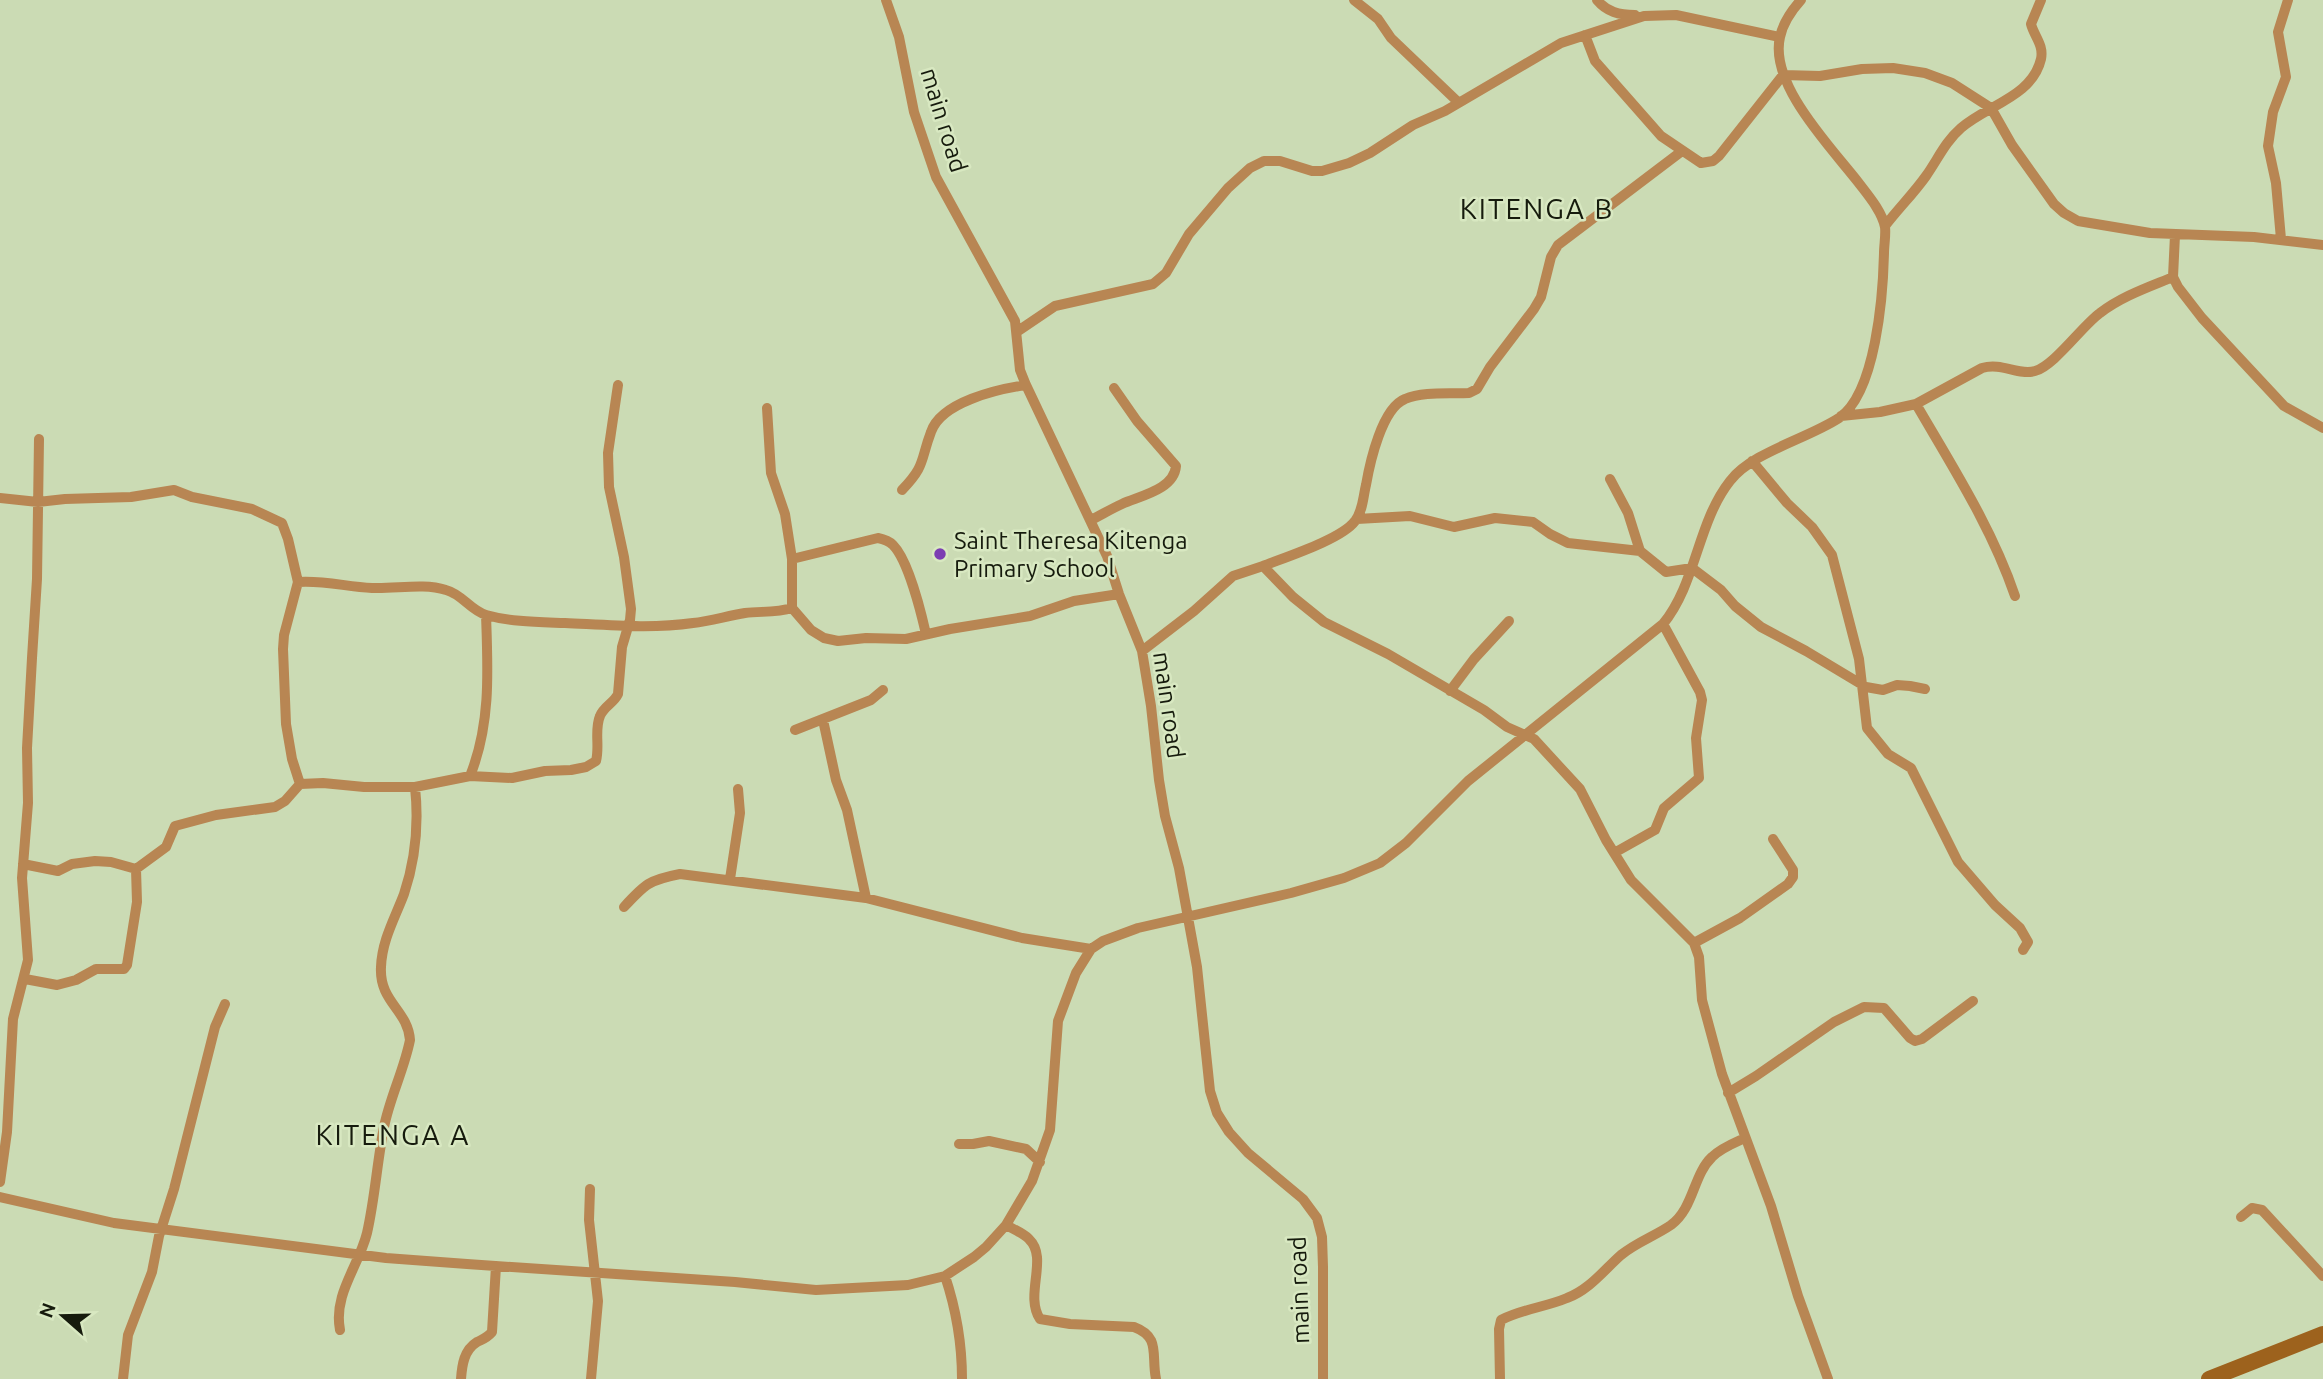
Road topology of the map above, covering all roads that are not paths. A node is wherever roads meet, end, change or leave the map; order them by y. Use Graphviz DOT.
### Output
graph roads {
  1 [pos="886,0"];
  2 [pos="1353,0"];
  3 [pos="1597,0"];
  4 [pos="1801,0"];
  5 [pos="2041,0"];
  6 [pos="2288,0"];
  7 [pos="1644,16"];
  8 [pos="1585,35"];
  9 [pos="1780,37"];
  10 [pos="1783,75"];
  11 [pos="1458,102"];
  12 [pos="1991,108"];
  13 [pos="1682,152"];
  14 [pos="1885,226"];
  15 [pos="2175,235"];
  16 [pos="2281,239"];
  17 [pos="2323,245"];
  18 [pos="2174,277"];
  19 [pos="1018,331"];
  20 [pos="618,385"];
  21 [pos="1026,385"];
  22 [pos="1114,388"];
  23 [pos="1916,404"];
  24 [pos="767,408"];
  25 [pos="1841,416"];
  26 [pos="2323,428"];
  27 [pos="39,439"];
  28 [pos="1752,461"];
  29 [pos="1610,479"];
  30 [pos="902,490"];
  31 [pos="0,498"];
  32 [pos="38,502"];
  33 [pos="1357,519"];
  34 [pos="1091,520"];
  35 [pos="1640,551"];
  36 [pos="792,559"];
  37 [pos="1263,566"];
  38 [pos="1692,568"];
  39 [pos="299,583"];
  40 [pos="1119,594"];
  41 [pos="2015,596"];
  42 [pos="792,608"];
  43 [pos="486,615"];
  44 [pos="1509,621"];
  45 [pos="1663,624"];
  46 [pos="628,626"];
  47 [pos="926,634"];
  48 [pos="1142,650"];
  49 [pos="1861,684"];
  50 [pos="1925,689"];
  51 [pos="883,690"];
  52 [pos="1450,691"];
  53 [pos="823,720"];
  54 [pos="795,730"];
  55 [pos="1524,735"];
  56 [pos="470,776"];
  57 [pos="300,784"];
  58 [pos="415,787"];
  59 [pos="738,789"];
  60 [pos="1773,839"];
  61 [pos="1614,853"];
  62 [pos="23,864"];
  63 [pos="136,869"];
  64 [pos="730,879"];
  65 [pos="866,898"];
  66 [pos="624,907"];
  67 [pos="1188,918"];
  68 [pos="1693,943"];
  69 [pos="1091,949"];
  70 [pos="2023,950"];
  71 [pos="25,979"];
  72 [pos="1973,1001"];
  73 [pos="225,1004"];
  74 [pos="1728,1093"];
  75 [pos="1745,1138"];
  76 [pos="960,1144"];
  77 [pos="1040,1163"];
  78 [pos="0,1182"];
  79 [pos="590,1189"];
  80 [pos="0,1198"];
  81 [pos="2241,1217"];
  82 [pos="1006,1225"];
  83 [pos="162,1228"];
  84 [pos="360,1254"];
  85 [pos="496,1266"];
  86 [pos="595,1272"];
  87 [pos="945,1276"];
  88 [pos="2323,1276"];
  89 [pos="340,1329"];
  90 [pos="2323,1334"];
  91 [pos="123,1379"];
  92 [pos="461,1379"];
  93 [pos="591,1379"];
  94 [pos="962,1379"];
  95 [pos="1156,1379"];
  96 [pos="1323,1379"];
  97 [pos="1500,1379"];
  98 [pos="1828,1379"];
  99 [pos="2210,1379"];
  1 -- 19 [label="street, main road"];
  2 -- 11 [label="street"];
  3 -- 7 [label="street"];
  4 -- 9 [label="street"];
  5 -- 12 [label="street"];
  6 -- 16 [label="street"];
  7 -- 8 [label="street"];
  7 -- 9 [label="street"];
  8 -- 11 [label="street"];
  8 -- 13 [label="street"];
  9 -- 10 [label="street"];
  10 -- 12 [label="street"];
  10 -- 13 [label="street"];
  10 -- 14 [label="street"];
  11 -- 19 [label="street"];
  12 -- 14 [label="street"];
  12 -- 15 [label="street"];
  13 -- 33 [label="street"];
  14 -- 25 [label="street"];
  15 -- 16 [label="street"];
  15 -- 18 [label="street"];
  16 -- 17 [label="street"];
  18 -- 23 [label="street"];
  18 -- 26 [label="street"];
  19 -- 21 [label="street, main road"];
  20 -- 46 [label="street"];
  21 -- 30 [label="street"];
  21 -- 34 [label="street, main road"];
  22 -- 34 [label="street"];
  23 -- 25 [label="street"];
  23 -- 41 [label="street"];
  24 -- 36 [label="street"];
  25 -- 28 [label="street"];
  27 -- 32 [label="street"];
  28 -- 38 [label="street"];
  28 -- 49 [label="street"];
  29 -- 35 [label="street"];
  31 -- 32 [label="street"];
  32 -- 39 [label="street"];
  32 -- 62 [label="street"];
  33 -- 35 [label="street"];
  33 -- 37 [label="street"];
  34 -- 40 [label="street, main road"];
  35 -- 38 [label="street"];
  36 -- 42 [label="street"];
  36 -- 47 [label="street"];
  37 -- 48 [label="street"];
  37 -- 52 [label="street"];
  38 -- 45 [label="street"];
  38 -- 49 [label="street"];
  39 -- 43 [label="street"];
  39 -- 57 [label="street"];
  40 -- 47 [label="street"];
  40 -- 48 [label="street, main road"];
  42 -- 46 [label="street"];
  42 -- 47 [label="street"];
  43 -- 46 [label="street"];
  43 -- 56 [label="street"];
  44 -- 52 [label="street"];
  45 -- 55 [label="street"];
  45 -- 61 [label="street"];
  46 -- 56 [label="street"];
  48 -- 67 [label="street, main road"];
  49 -- 50 [label="street"];
  49 -- 70 [label="street"];
  51 -- 53 [label="street"];
  52 -- 55 [label="street"];
  53 -- 54 [label="street"];
  53 -- 65 [label="street"];
  55 -- 61 [label="street"];
  55 -- 67 [label="street"];
  56 -- 58 [label="street"];
  57 -- 58 [label="street"];
  57 -- 63 [label="street"];
  58 -- 84 [label="street"];
  59 -- 64 [label="street"];
  60 -- 68 [label="street"];
  61 -- 68 [label="street"];
  62 -- 63 [label="street"];
  62 -- 71 [label="street"];
  63 -- 71 [label="street"];
  64 -- 65 [label="street"];
  64 -- 66 [label="street"];
  65 -- 69 [label="street"];
  67 -- 69 [label="street"];
  67 -- 96 [label="street, main road"];
  68 -- 74 [label="street"];
  69 -- 77 [label="street"];
  71 -- 78 [label="street"];
  72 -- 74 [label="street"];
  73 -- 83 [label="street"];
  74 -- 75 [label="street"];
  75 -- 97 [label="street"];
  75 -- 98 [label="street"];
  76 -- 77 [label="street"];
  77 -- 82 [label="street"];
  79 -- 86 [label="street"];
  80 -- 83 [label="street"];
  81 -- 88 [label="street"];
  82 -- 87 [label="street"];
  82 -- 95 [label="street"];
  83 -- 84 [label="street"];
  83 -- 91 [label="street"];
  84 -- 85 [label="street"];
  84 -- 89 [label="street"];
  85 -- 86 [label="street"];
  85 -- 92 [label="street"];
  86 -- 87 [label="street"];
  86 -- 93 [label="street"];
  87 -- 94 [label="street"];
  90 -- 99 [label="main road"];
}
